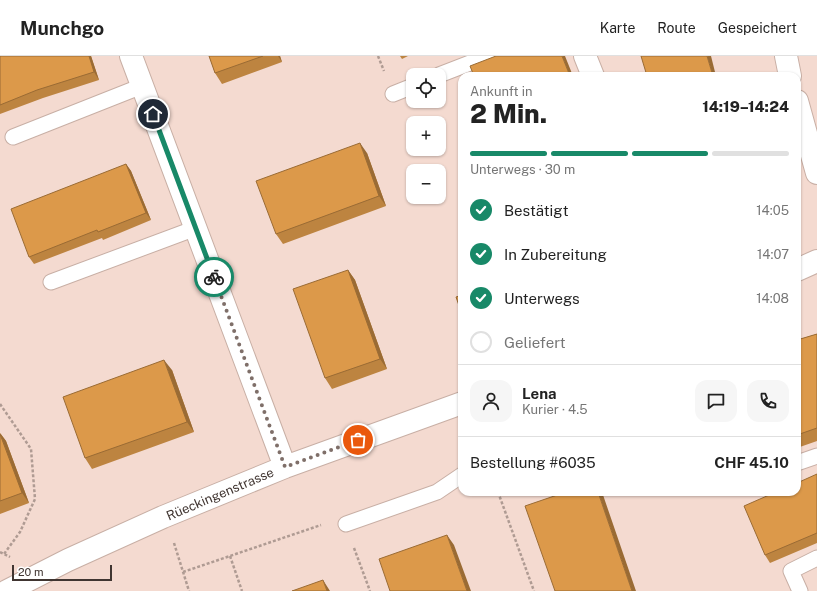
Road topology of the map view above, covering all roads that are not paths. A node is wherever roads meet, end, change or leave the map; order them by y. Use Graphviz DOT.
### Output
graph roads {
  1 [pos="131,56"];
  2 [pos="488,56"];
  3 [pos="585,56"];
  4 [pos="786,56"];
  5 [pos="446,72"];
  6 [pos="591,72"];
  7 [pos="789,72"];
  8 [pos="142,86"];
  9 [pos="406,89"];
  10 [pos="393,94"];
  11 [pos="801,115"];
  12 [pos="13,137"];
  13 [pos="817,172"];
  14 [pos="196,228"];
  15 [pos="817,261"];
  16 [pos="801,268"];
  17 [pos="51,282"];
  18 [pos="458,407"];
  19 [pos="817,456"];
  20 [pos="801,462"];
  21 [pos="285,467"];
  22 [pos="458,478"];
  23 [pos="346,524"];
  24 [pos="817,558"];
  25 [pos="6,591"];
  26 [pos="800,591"];
  1 -- 8 [label="street"];
  2 -- 5 [label="lane"];
  3 -- 6 [label="street"];
  4 -- 7 [label="street"];
  8 -- 12 [label="lane"];
  8 -- 14 [label="street"];
  9 -- 10 [label="lane"];
  11 -- 13 [label="street"];
  14 -- 17 [label="lane"];
  14 -- 21 [label="street"];
  15 -- 16 [label="street"];
  18 -- 21 [label="street, Rüeckingenstrasse"];
  19 -- 20 [label="lane"];
  21 -- 25 [label="street, Rüeckingenstrasse"];
  22 -- 23 [label="lane"];
  24 -- 26 [label="lane"];
}
